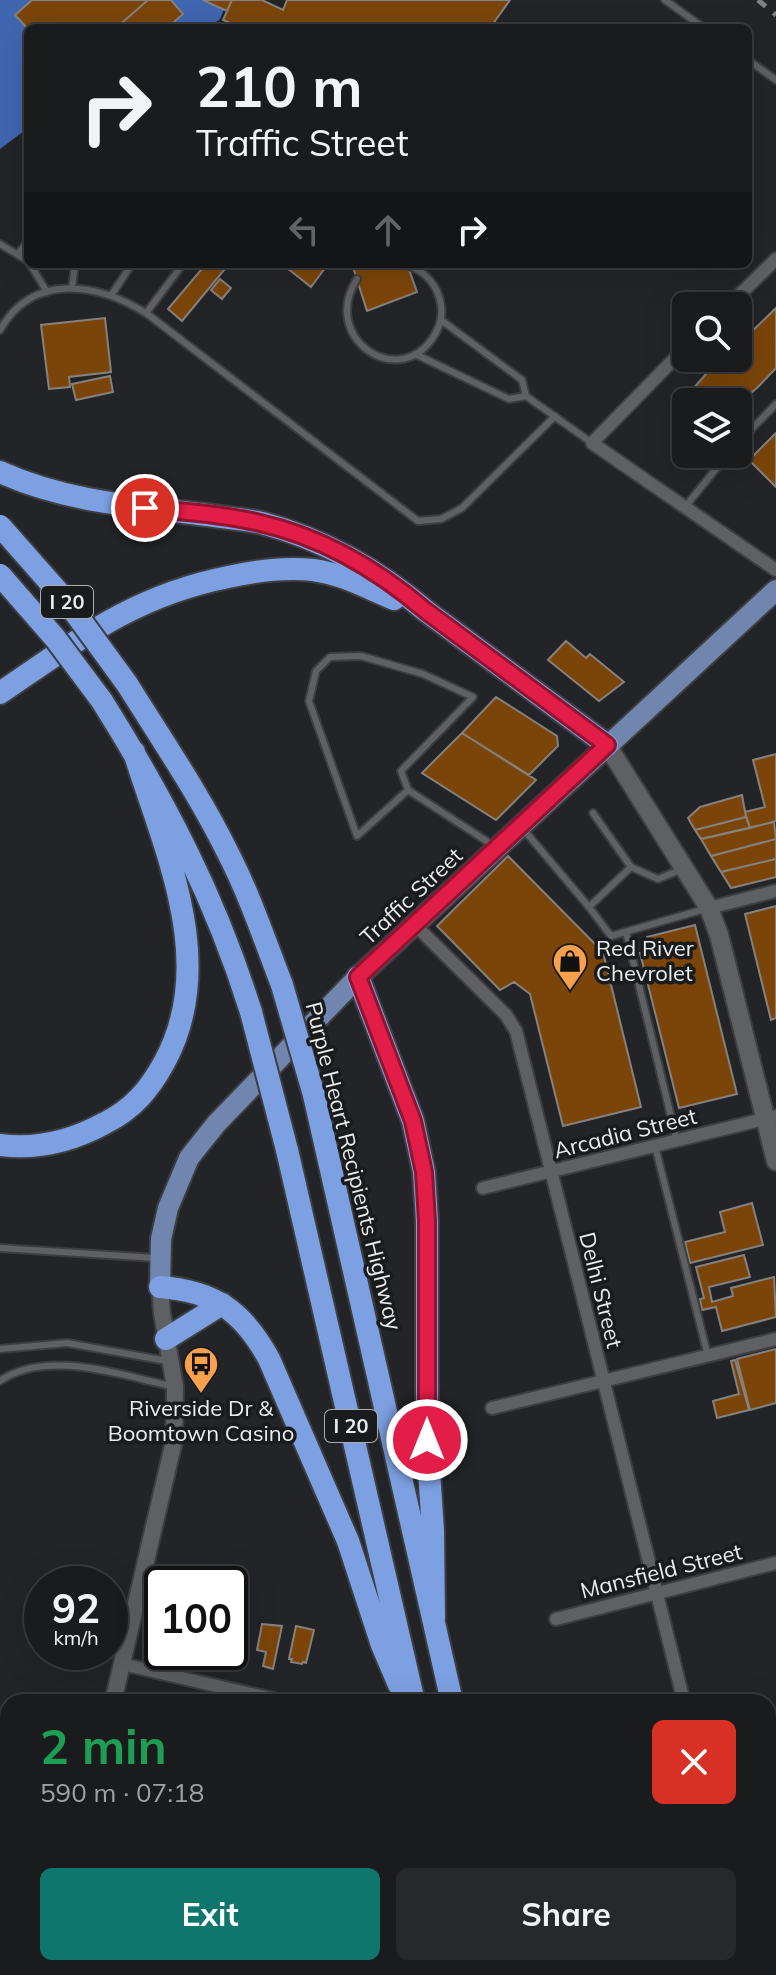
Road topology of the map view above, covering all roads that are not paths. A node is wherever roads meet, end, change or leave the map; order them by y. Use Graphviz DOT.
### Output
graph roads {
  1 [pos="665,0"];
  2 [pos="698,24"];
  3 [pos="752,63"];
  4 [pos="776,80"];
  5 [pos="0,244"];
  6 [pos="24,246"];
  7 [pos="18,254"];
  8 [pos="24,258"];
  9 [pos="776,259"];
  10 [pos="33,268"];
  11 [pos="74,268"];
  12 [pos="129,268"];
  13 [pos="180,268"];
  14 [pos="414,268"];
  15 [pos="357,279"];
  16 [pos="72,288"];
  17 [pos="47,292"];
  18 [pos="742,292"];
  19 [pos="112,294"];
  20 [pos="146,313"];
  21 [pos="441,320"];
  22 [pos="0,330"];
  23 [pos="415,354"];
  24 [pos="672,361"];
  25 [pos="526,396"];
  26 [pos="776,404"];
  27 [pos="555,416"];
  28 [pos="752,429"];
  29 [pos="592,443"];
  30 [pos="714,468"];
  31 [pos="0,472"];
  32 [pos="685,507"];
  33 [pos="0,526"];
  34 [pos="776,570"];
  35 [pos="0,575"];
  36 [pos="776,590"];
  37 [pos="426,611"];
  38 [pos="0,693"];
  39 [pos="607,745"];
  40 [pos="134,752"];
  41 [pos="408,790"];
  42 [pos="593,813"];
  43 [pos="520,825"];
  44 [pos="496,848"];
  45 [pos="631,867"];
  46 [pos="683,868"];
  47 [pos="776,891"];
  48 [pos="589,907"];
  49 [pos="709,908"];
  50 [pos="415,925"];
  51 [pos="626,932"];
  52 [pos="358,977"];
  53 [pos="771,1118"];
  54 [pos="677,1141"];
  55 [pos="0,1145"];
  56 [pos="655,1146"];
  57 [pos="776,1161"];
  58 [pos="552,1171"];
  59 [pos="483,1188"];
  60 [pos="0,1248"];
  61 [pos="160,1258"];
  62 [pos="160,1287"];
  63 [pos="222,1304"];
  64 [pos="166,1339"];
  65 [pos="776,1339"];
  66 [pos="0,1349"];
  67 [pos="708,1356"];
  68 [pos="171,1362"];
  69 [pos="2,1377"];
  70 [pos="603,1382"];
  71 [pos="175,1387"];
  72 [pos="492,1408"];
  73 [pos="776,1563"];
  74 [pos="656,1593"];
  75 [pos="434,1618"];
  76 [pos="556,1619"];
  77 [pos="128,1639"];
  78 [pos="128,1665"];
  79 [pos="121,1670"];
  80 [pos="115,1694"];
  81 [pos="251,1694"];
  82 [pos="403,1694"];
  83 [pos="412,1694"];
  84 [pos="450,1694"];
  85 [pos="682,1694"];
  1 -- 2 [label="lane"];
  3 -- 4 [label="lane"];
  5 -- 7 [label="lane"];
  6 -- 7 [label="lane"];
  7 -- 8 [label="lane"];
  9 -- 18 [label="street"];
  10 -- 17 [label="lane"];
  11 -- 16 [label="lane"];
  12 -- 19 [label="lane"];
  13 -- 20 [label="lane"];
  14 -- 21 [label="lane"];
  15 -- 23 [label="lane"];
  16 -- 17 [label="lane"];
  16 -- 19 [label="lane"];
  17 -- 22 [label="lane"];
  19 -- 20 [label="lane"];
  20 -- 27 [label="lane"];
  21 -- 23 [label="lane"];
  21 -- 25 [label="lane"];
  23 -- 25 [label="lane"];
  24 -- 29 [label="street"];
  25 -- 27 [label="lane"];
  26 -- 28 [label="lane"];
  27 -- 29 [label="lane"];
  29 -- 32 [label="street"];
  30 -- 32 [label="lane"];
  31 -- 37 [label="highway"];
  32 -- 34 [label="street"];
  33 -- 75 [label="highway, Purple Heart Recipients Highway / I 20, bridge"];
  35 -- 40 [label="highway, I 20, bridge"];
  36 -- 39 [label="main road, Traffic Street"];
  37 -- 38 [label="highway"];
  37 -- 39 [label="highway"];
  39 -- 43 [label="main road, Traffic Street"];
  39 -- 46 [label="main road"];
  40 -- 55 [label="highway"];
  40 -- 83 [label="highway, I 20, bridge"];
  41 -- 41 [label="lane"];
  41 -- 44 [label="lane"];
  42 -- 45 [label="lane"];
  43 -- 44 [label="main road, Traffic Street"];
  43 -- 48 [label="lane"];
  44 -- 50 [label="main road, Traffic Street"];
  45 -- 46 [label="lane"];
  45 -- 48 [label="lane"];
  46 -- 49 [label="main road"];
  47 -- 49 [label="street"];
  48 -- 51 [label="lane"];
  49 -- 51 [label="lane"];
  49 -- 53 [label="main road"];
  50 -- 52 [label="main road, Traffic Street"];
  50 -- 58 [label="street, Delhi Street"];
  51 -- 54 [label="lane"];
  52 -- 61 [label="main road, Traffic Street"];
  52 -- 75 [label="highway"];
  53 -- 54 [label="street, Arcadia Street"];
  53 -- 57 [label="main road"];
  54 -- 56 [label="street, Arcadia Street"];
  56 -- 58 [label="street, Arcadia Street"];
  56 -- 67 [label="lane"];
  58 -- 59 [label="street, Arcadia Street"];
  58 -- 70 [label="street, Delhi Street"];
  60 -- 61 [label="lane"];
  61 -- 62 [label="main road, Traffic Street"];
  62 -- 63 [label="highway"];
  62 -- 64 [label="street"];
  63 -- 64 [label="highway"];
  63 -- 82 [label="highway"];
  64 -- 68 [label="street"];
  65 -- 67 [label="street"];
  66 -- 68 [label="lane"];
  67 -- 70 [label="street"];
  68 -- 71 [label="street"];
  69 -- 71 [label="lane"];
  70 -- 72 [label="street"];
  70 -- 74 [label="street, Delhi Street"];
  71 -- 77 [label="street"];
  73 -- 74 [label="street, Mansfield Street"];
  74 -- 76 [label="street, Mansfield Street"];
  74 -- 85 [label="street, Delhi Street"];
  75 -- 84 [label="highway, Purple Heart Recipients Highway / I 20"];
  78 -- 81 [label="street"];
  79 -- 80 [label="street"];
}
